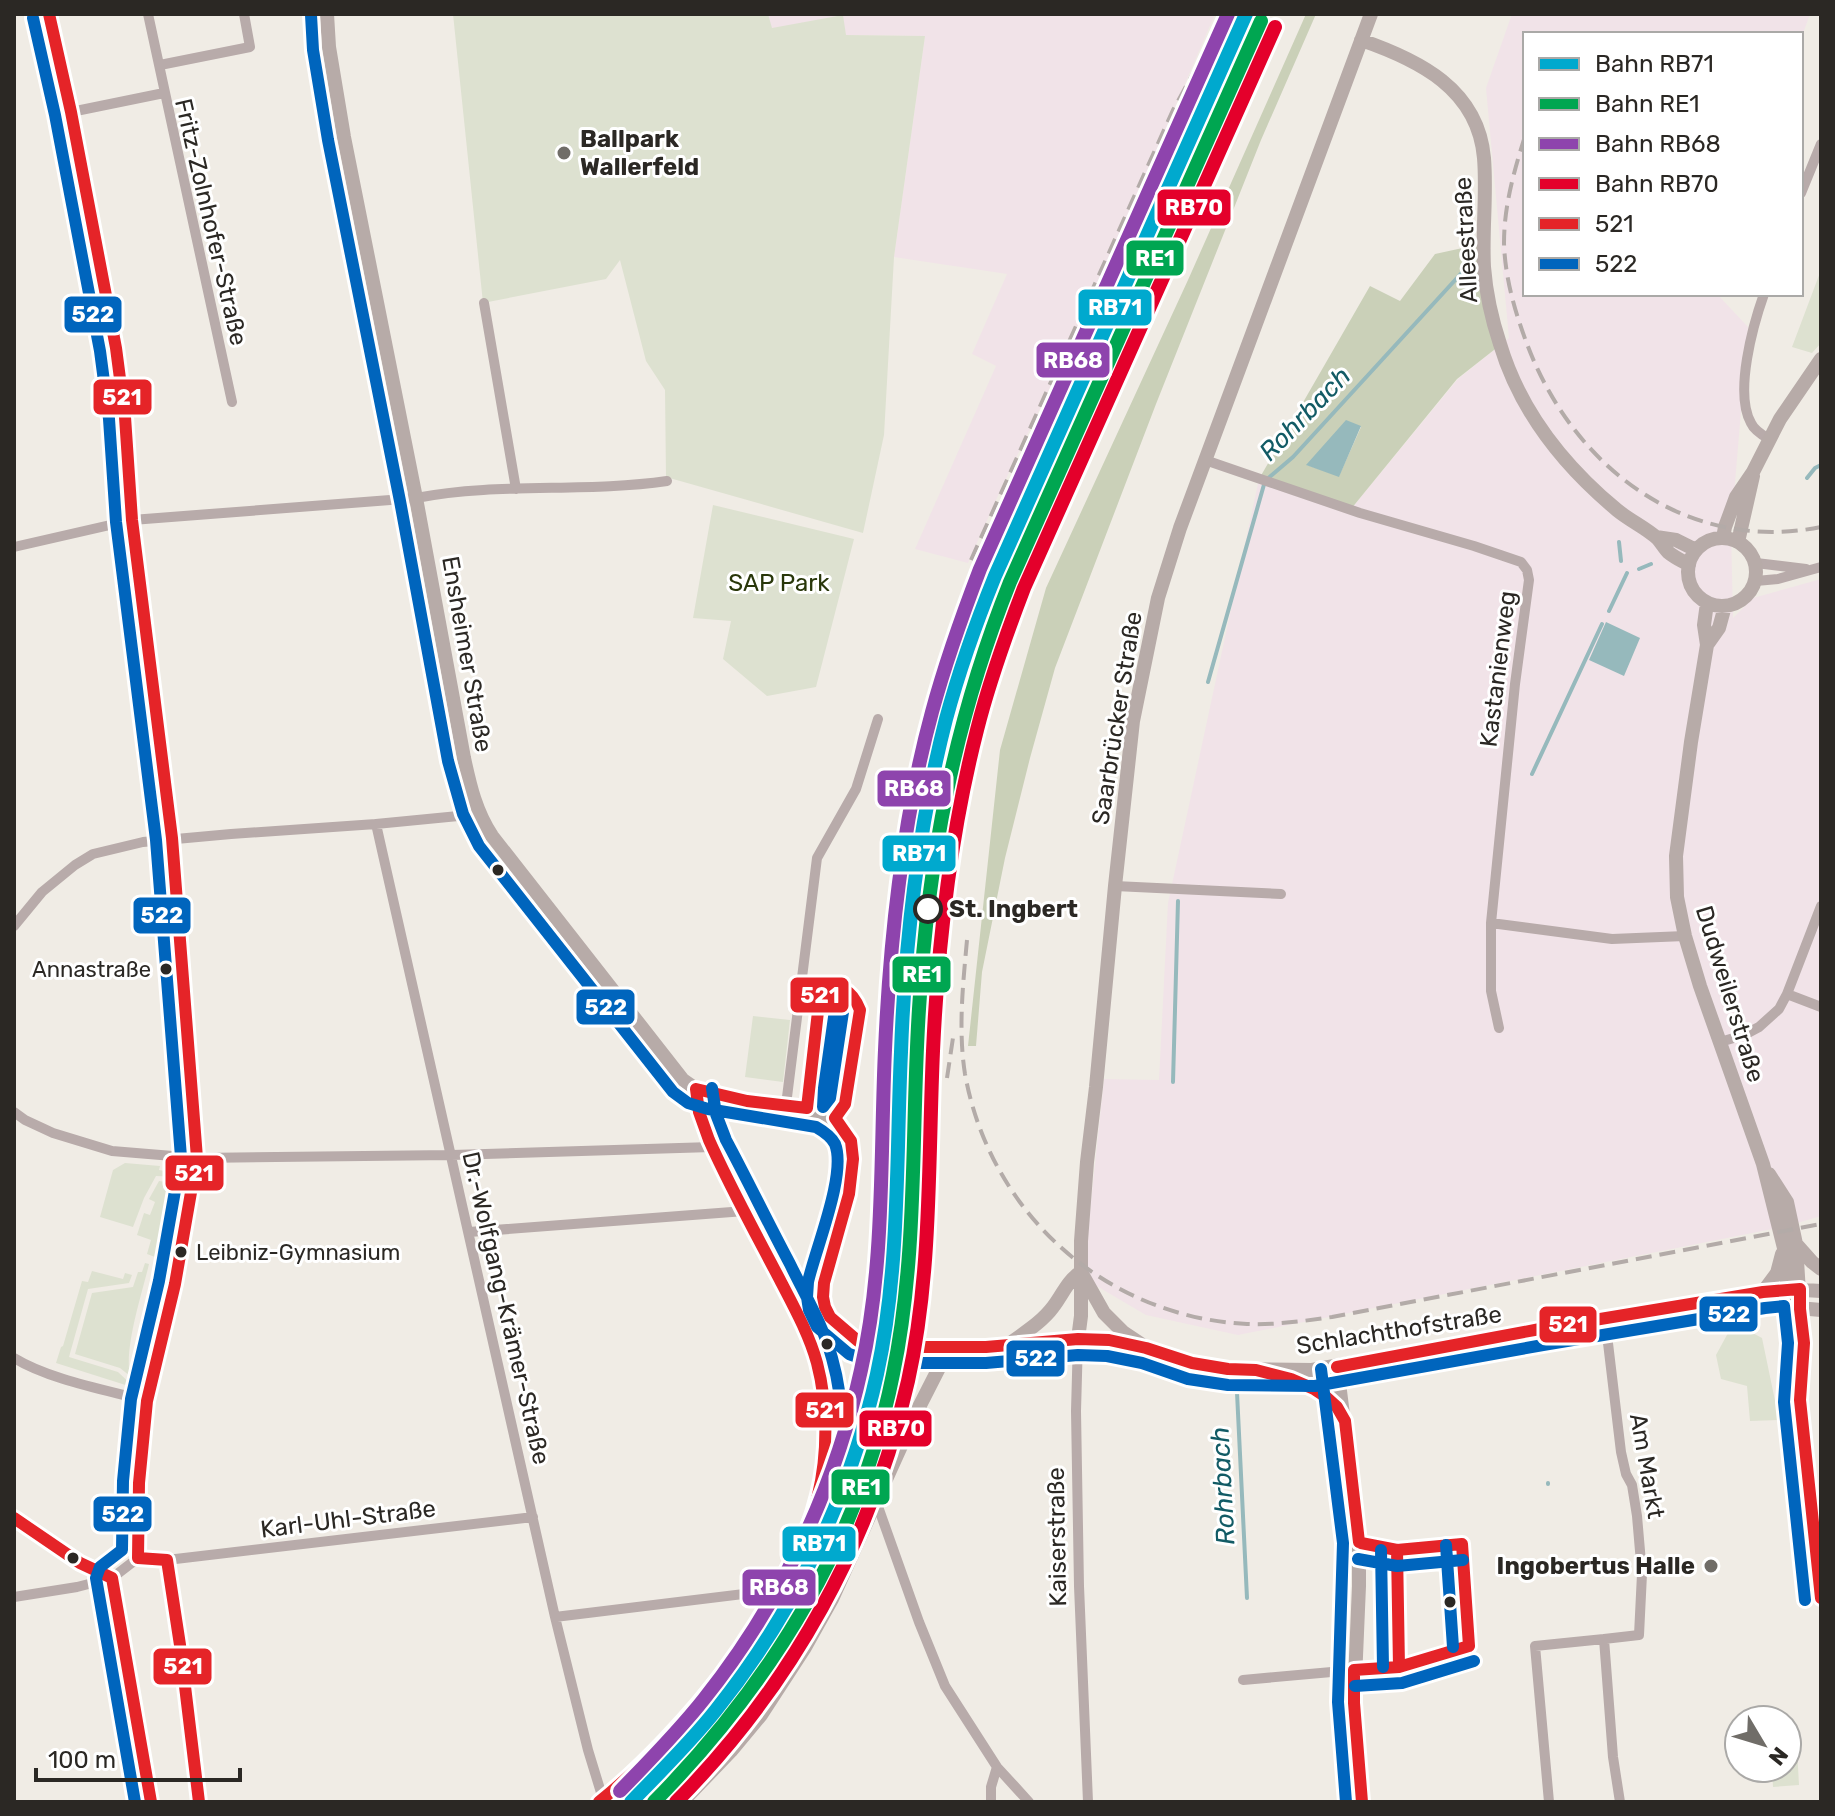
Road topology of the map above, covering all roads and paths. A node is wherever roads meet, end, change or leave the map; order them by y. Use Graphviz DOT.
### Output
graph roads {
  1 [pos="49,14"];
  2 [pos="148,14"];
  3 [pos="244,14"];
  4 [pos="327,14"];
  5 [pos="1371,14"];
  6 [pos="1361,40"];
  7 [pos="160,65"];
  8 [pos="164,93"];
  9 [pos="71,112"];
  10 [pos="1821,144"];
  11 [pos="1803,188"];
  12 [pos="1763,296"];
  13 [pos="484,303"];
  14 [pos="1821,359"];
  15 [pos="232,402"];
  16 [pos="1769,439"];
  17 [pos="1205,460"];
  18 [pos="1753,472"];
  19 [pos="667,481"];
  20 [pos="516,489"];
  21 [pos="416,498"];
  22 [pos="132,520"];
  23 [pos="1656,537"];
  24 [pos="1723,538"];
  25 [pos="1738,542"];
  26 [pos="14,547"];
  27 [pos="1696,550"];
  28 [pos="1756,563"];
  29 [pos="1689,565"];
  30 [pos="1821,567"];
  31 [pos="1808,570"];
  32 [pos="1756,581"];
  33 [pos="1707,603"];
  34 [pos="1725,606"];
  35 [pos="1707,645"];
  36 [pos="878,719"];
  37 [pos="479,814"];
  38 [pos="376,824"];
  39 [pos="172,838"];
  40 [pos="1115,886"];
  41 [pos="1281,894"];
  42 [pos="1821,906"];
  43 [pos="1491,923"];
  44 [pos="14,926"];
  45 [pos="1685,936"];
  46 [pos="802,978"];
  47 [pos="1787,994"];
  48 [pos="1821,1007"];
  49 [pos="1499,1028"];
  50 [pos="1720,1042"];
  51 [pos="696,1089"];
  52 [pos="786,1105"];
  53 [pos="807,1108"];
  54 [pos="14,1112"];
  55 [pos="835,1118"];
  56 [pos="712,1147"];
  57 [pos="452,1155"];
  58 [pos="197,1158"];
  59 [pos="745,1211"];
  60 [pos="469,1232"];
  61 [pos="1790,1246"];
  62 [pos="1821,1269"];
  63 [pos="1081,1272"];
  64 [pos="1793,1289"];
  65 [pos="1821,1291"];
  66 [pos="1763,1292"];
  67 [pos="1793,1308"];
  68 [pos="1821,1310"];
  69 [pos="1633,1313"];
  70 [pos="1605,1318"];
  71 [pos="1078,1339"];
  72 [pos="1008,1344"];
  73 [pos="955,1347"];
  74 [pos="1146,1348"];
  75 [pos="14,1358"];
  76 [pos="1337,1367"];
  77 [pos="1256,1370"];
  78 [pos="147,1401"];
  79 [pos="1345,1421"];
  80 [pos="876,1501"];
  81 [pos="533,1517"];
  82 [pos="14,1518"];
  83 [pos="138,1558"];
  84 [pos="167,1560"];
  85 [pos="112,1578"];
  86 [pos="777,1590"];
  87 [pos="14,1597"];
  88 [pos="1821,1598"];
  89 [pos="555,1617"];
  90 [pos="1604,1639"];
  91 [pos="1354,1670"];
  92 [pos="1243,1680"];
  93 [pos="997,1767"];
  94 [pos="601,1800"];
  95 [pos="151,1802"];
  96 [pos="199,1802"];
  97 [pos="682,1802"];
  98 [pos="991,1802"];
  99 [pos="1029,1802"];
  100 [pos="1088,1802"];
  101 [pos="1362,1802"];
  102 [pos="1549,1802"];
  103 [pos="1620,1802"];
  1 -- 9 [label="street"];
  2 -- 7 [label="street"];
  3 -- 7 [label="street"];
  4 -- 21 [label="main road, Ensheimer Straße"];
  5 -- 6 [label="main road, Saarbrücker Straße"];
  6 -- 17 [label="main road, Saarbrücker Straße"];
  6 -- 23 [label="main road, Alleestraße"];
  7 -- 8 [label="street"];
  8 -- 9 [label="street, Fritz-Zolnhofer-Straße"];
  8 -- 15 [label="street, Fritz-Zolnhofer-Straße"];
  9 -- 22 [label="street"];
  10 -- 11 [label="street"];
  12 -- 16 [label="street"];
  13 -- 20 [label="street"];
  14 -- 16 [label="main road"];
  16 -- 18 [label="main road"];
  17 -- 40 [label="main road, Saarbrücker Straße"];
  17 -- 43 [label="street, Kastanienweg"];
  18 -- 24 [label="main road"];
  18 -- 25 [label="main road"];
  19 -- 20 [label="street"];
  20 -- 21 [label="street"];
  21 -- 22 [label="street"];
  21 -- 37 [label="main road, Ensheimer Straße"];
  22 -- 26 [label="street"];
  22 -- 39 [label="street"];
  23 -- 27 [label="main road, Alleestraße"];
  23 -- 29 [label="main road, Alleestraße"];
  24 -- 25 [label="main road"];
  24 -- 27 [label="main road"];
  25 -- 28 [label="main road"];
  27 -- 29 [label="main road"];
  28 -- 31 [label="street"];
  28 -- 32 [label="main road"];
  29 -- 33 [label="main road, Dudweilerstraße"];
  30 -- 31 [label="street"];
  31 -- 32 [label="street"];
  32 -- 34 [label="main road, Dudweilerstraße"];
  33 -- 34 [label="main road"];
  33 -- 35 [label="main road, Dudweilerstraße"];
  34 -- 35 [label="main road, Dudweilerstraße"];
  35 -- 45 [label="main road, Dudweilerstraße"];
  36 -- 46 [label="street"];
  37 -- 38 [label="street"];
  37 -- 51 [label="main road, Ensheimer Straße"];
  38 -- 39 [label="street"];
  38 -- 57 [label="street, Dr.-Wolfgang-Krämer-Straße"];
  39 -- 44 [label="street"];
  39 -- 58 [label="street"];
  40 -- 41 [label="street"];
  40 -- 63 [label="main road, Saarbrücker Straße"];
  42 -- 47 [label="street"];
  43 -- 45 [label="street"];
  43 -- 49 [label="street, Kastanienweg"];
  45 -- 50 [label="main road, Dudweilerstraße"];
  46 -- 52 [label="street"];
  46 -- 53 [label="street"];
  47 -- 48 [label="street"];
  47 -- 50 [label="street"];
  50 -- 61 [label="main road, Dudweilerstraße"];
  51 -- 52 [label="main road, Ensheimer Straße"];
  51 -- 56 [label="street"];
  52 -- 53 [label="main road, Ensheimer Straße"];
  53 -- 55 [label="main road, Ensheimer Straße"];
  54 -- 58 [label="street"];
  55 -- 73 [label="main road, Schlachthofstraße"];
  56 -- 57 [label="street"];
  56 -- 59 [label="street"];
  57 -- 58 [label="street"];
  57 -- 60 [label="street, Dr.-Wolfgang-Krämer-Straße"];
  58 -- 78 [label="street"];
  59 -- 60 [label="street"];
  59 -- 86 [label="street"];
  60 -- 81 [label="street, Dr.-Wolfgang-Krämer-Straße"];
  61 -- 62 [label="main road"];
  61 -- 64 [label="main road, Dudweilerstraße"];
  61 -- 66 [label="main road"];
  63 -- 71 [label="main road, Kaiserstraße"];
  63 -- 72 [label="main road"];
  63 -- 74 [label="main road"];
  64 -- 65 [label="main road, Schlachthofstraße"];
  64 -- 66 [label="main road, Schlachthofstraße"];
  64 -- 67 [label="main road, Dudweilerstraße"];
  66 -- 69 [label="main road, Schlachthofstraße"];
  67 -- 68 [label="main road, Schlachthofstraße"];
  67 -- 69 [label="main road, Schlachthofstraße"];
  67 -- 88 [label="main road, Dudweilerstraße"];
  69 -- 70 [label="main road, Schlachthofstraße"];
  70 -- 76 [label="main road, Schlachthofstraße"];
  70 -- 90 [label="street, Am Markt"];
  71 -- 72 [label="main road, Schlachthofstraße"];
  71 -- 74 [label="main road, Schlachthofstraße"];
  71 -- 100 [label="street, Kaiserstraße"];
  72 -- 73 [label="main road, Schlachthofstraße"];
  73 -- 80 [label="main road"];
  74 -- 77 [label="main road, Schlachthofstraße"];
  75 -- 78 [label="street"];
  76 -- 77 [label="main road, Schlachthofstraße"];
  76 -- 79 [label="main road"];
  77 -- 79 [label="main road"];
  78 -- 83 [label="street"];
  79 -- 91 [label="main road"];
  80 -- 93 [label="street"];
  80 -- 97 [label="main road"];
  81 -- 84 [label="street, Karl-Uhl-Straße"];
  81 -- 89 [label="street, Dr.-Wolfgang-Krämer-Straße"];
  82 -- 85 [label="street"];
  83 -- 84 [label="street, Karl-Uhl-Straße"];
  83 -- 85 [label="street"];
  84 -- 96 [label="street"];
  85 -- 87 [label="street"];
  85 -- 95 [label="street"];
  86 -- 89 [label="street"];
  86 -- 94 [label="street"];
  89 -- 94 [label="street, Dr.-Wolfgang-Krämer-Straße"];
  90 -- 102 [label="street, Am Markt"];
  90 -- 103 [label="street"];
  91 -- 92 [label="street"];
  91 -- 101 [label="main road"];
  93 -- 98 [label="street"];
  93 -- 99 [label="street"];
}
